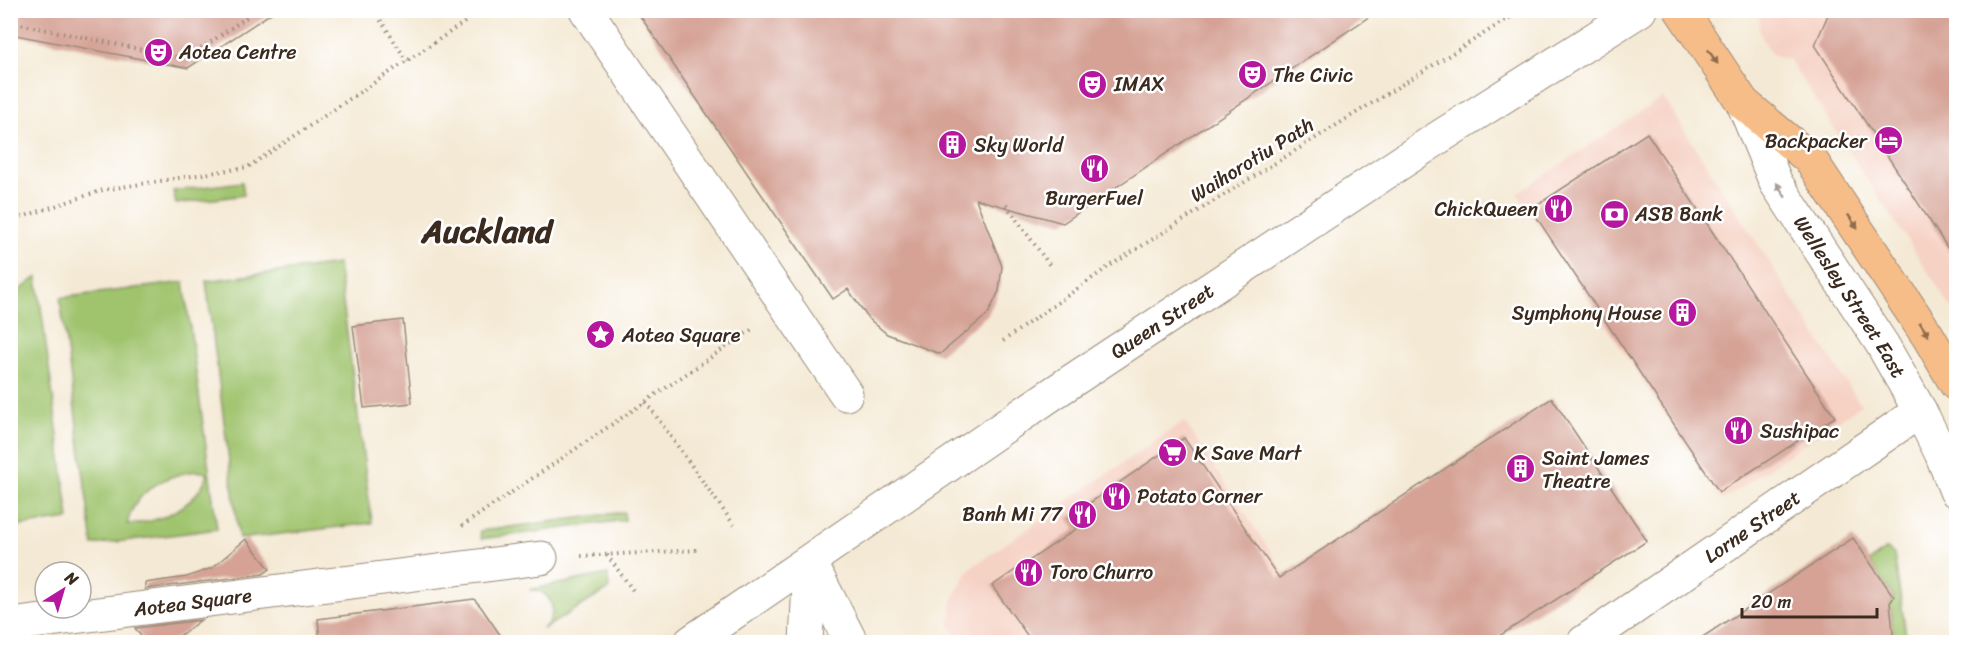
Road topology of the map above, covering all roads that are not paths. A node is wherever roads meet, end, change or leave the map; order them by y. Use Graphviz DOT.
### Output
graph roads {
  1 [pos="586,10"];
  2 [pos="1640,10"];
  3 [pos="1681,10"];
  4 [pos="1743,104"];
  5 [pos="1956,384"];
  6 [pos="846,394"];
  7 [pos="1920,411"];
  8 [pos="1956,491"];
  9 [pos="541,558"];
  10 [pos="810,562"];
  11 [pos="10,625"];
  12 [pos="691,642"];
  13 [pos="806,642"];
  14 [pos="851,642"];
  15 [pos="1584,642"];
  1 -- 6 [label="street"];
  2 -- 10 [label="street, Queen Street"];
  3 -- 4 [label="main road, Wellesley Street East, one-way"];
  4 -- 5 [label="main road, Wellesley Street East, one-way"];
  7 -- 4 [label="street, Wellesley Street East, one-way"];
  7 -- 8 [label="street, Wellesley Street East"];
  7 -- 15 [label="street, Lorne Street"];
  9 -- 11 [label="street, Aotea Square"];
  10 -- 12 [label="street, Queen Street"];
  10 -- 13 [label="street"];
  10 -- 14 [label="street"];
}
